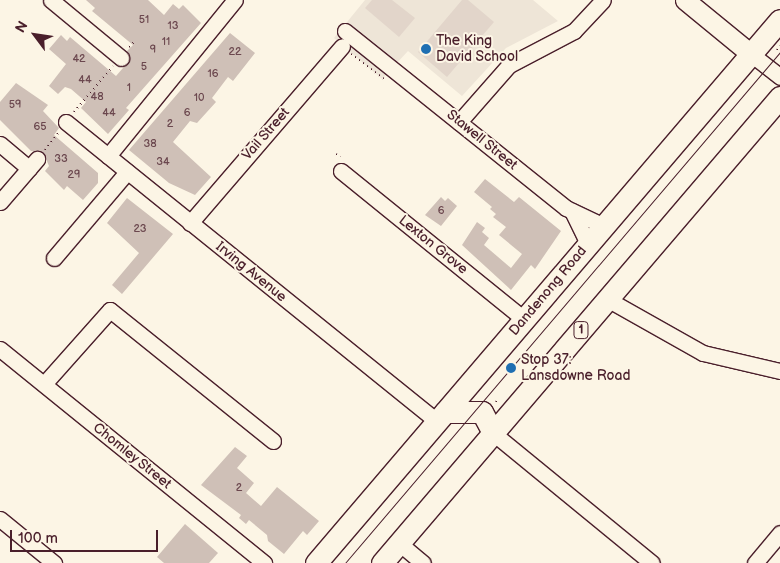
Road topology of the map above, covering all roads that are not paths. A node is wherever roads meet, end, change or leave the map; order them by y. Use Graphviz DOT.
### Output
graph roads {
  1 [pos="50,0"];
  2 [pos="235,0"];
  3 [pos="603,0"];
  4 [pos="685,0"];
  5 [pos="780,20"];
  6 [pos="345,31"];
  7 [pos="342,46"];
  8 [pos="752,54"];
  9 [pos="120,58"];
  10 [pos="780,77"];
  11 [pos="780,97"];
  12 [pos="66,122"];
  13 [pos="459,122"];
  14 [pos="0,144"];
  15 [pos="108,156"];
  16 [pos="341,164"];
  17 [pos="127,172"];
  18 [pos="0,202"];
  19 [pos="572,211"];
  20 [pos="190,222"];
  21 [pos="604,226"];
  22 [pos="588,244"];
  23 [pos="54,258"];
  24 [pos="607,299"];
  25 [pos="524,319"];
  26 [pos="0,349"];
  27 [pos="780,371"];
  28 [pos="44,384"];
  29 [pos="441,416"];
  30 [pos="493,433"];
  31 [pos="273,441"];
  32 [pos="0,519"];
  33 [pos="780,533"];
  34 [pos="399,543"];
  35 [pos="645,561"];
  36 [pos="54,563"];
  37 [pos="264,563"];
  38 [pos="316,563"];
  39 [pos="382,563"];
  40 [pos="423,563"];
  41 [pos="754,563"];
  1 -- 9 [label="street"];
  2 -- 15 [label="street"];
  3 -- 13 [label="street"];
  4 -- 8 [label="main road"];
  5 -- 8 [label="highway, Dandenong Road"];
  6 -- 13 [label="street, Stawell Street"];
  7 -- 20 [label="street, Vail Street"];
  8 -- 10 [label="street"];
  8 -- 21 [label="highway, Dandenong Road"];
  11 -- 24 [label="highway, 1"];
  12 -- 15 [label="street, Irving Avenue"];
  13 -- 19 [label="street, Stawell Street"];
  14 -- 18 [label="street"];
  15 -- 17 [label="street, Irving Avenue"];
  16 -- 25 [label="street, Lexton Grove"];
  17 -- 20 [label="street, Irving Avenue"];
  17 -- 23 [label="street"];
  19 -- 21 [label="street, Stawell Street"];
  19 -- 22 [label="street, Stawell Street"];
  20 -- 29 [label="street, Irving Avenue"];
  21 -- 22 [label="highway, Dandenong Road"];
  22 -- 25 [label="highway, Dandenong Road"];
  24 -- 27 [label="street"];
  24 -- 30 [label="highway, 1"];
  25 -- 29 [label="highway, Dandenong Road"];
  26 -- 28 [label="street, Chomley Street"];
  28 -- 31 [label="street"];
  28 -- 37 [label="street, Chomley Street"];
  29 -- 30 [label="highway"];
  29 -- 38 [label="highway, Dandenong Road"];
  30 -- 34 [label="highway, 1"];
  30 -- 35 [label="street"];
  32 -- 36 [label="street"];
  33 -- 41 [label="street"];
  34 -- 39 [label="highway, 1"];
  34 -- 40 [label="street"];
}
